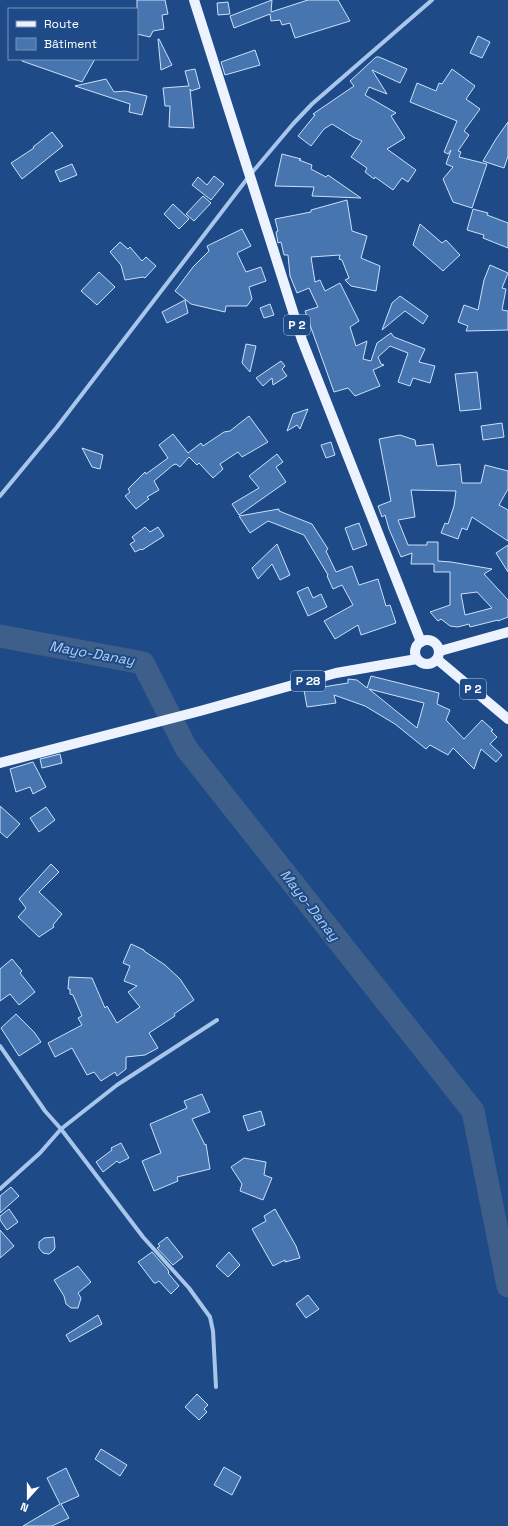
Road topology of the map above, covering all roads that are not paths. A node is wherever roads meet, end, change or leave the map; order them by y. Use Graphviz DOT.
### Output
graph roads {
  1 [pos="194,0"];
  2 [pos="432,0"];
  3 [pos="250,175"];
  4 [pos="0,496"];
  5 [pos="508,632"];
  6 [pos="421,642"];
  7 [pos="439,655"];
  8 [pos="417,659"];
  9 [pos="508,719"];
  10 [pos="0,763"];
  11 [pos="217,1020"];
  12 [pos="0,1046"];
  13 [pos="61,1128"];
  14 [pos="0,1189"];
  15 [pos="216,1388"];
  1 -- 3 [label="main road, P 2"];
  2 -- 3 [label="street"];
  3 -- 4 [label="street"];
  3 -- 6 [label="main road, P 2"];
  5 -- 7 [label="main road"];
  6 -- 7 [label="main road"];
  6 -- 8 [label="main road"];
  7 -- 8 [label="main road"];
  7 -- 9 [label="main road, P 2"];
  8 -- 10 [label="main road, P 28"];
  11 -- 13 [label="street"];
  12 -- 13 [label="street"];
  13 -- 14 [label="street"];
  13 -- 15 [label="street"];
}
